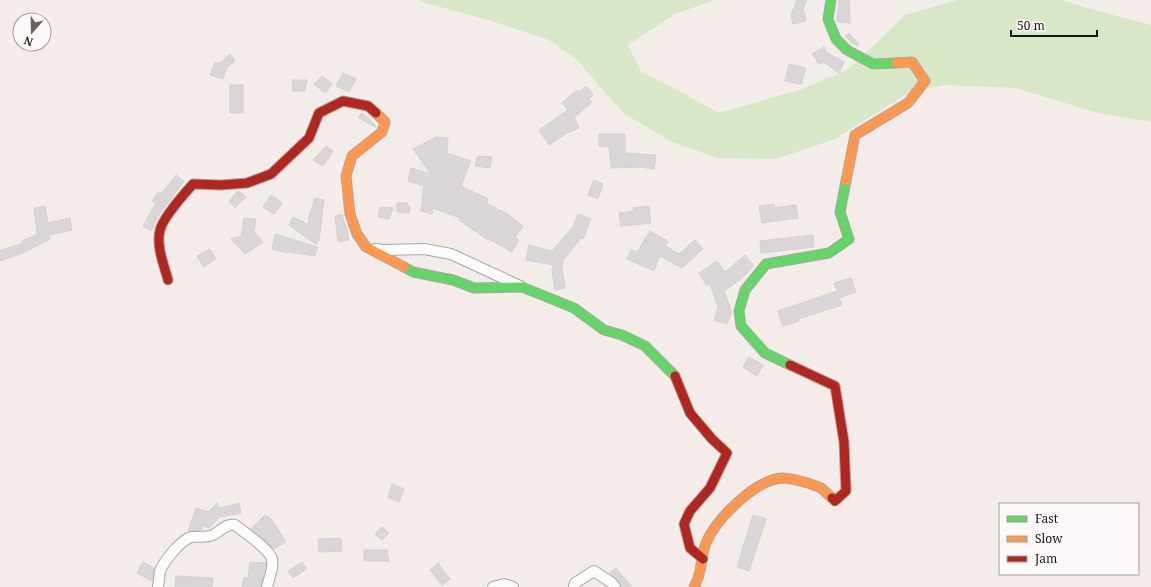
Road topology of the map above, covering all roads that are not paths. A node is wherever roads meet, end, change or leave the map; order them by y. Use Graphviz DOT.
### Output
graph roads {
  1 [pos="831,0"];
  2 [pos="366,247"];
  3 [pos="168,280"];
  4 [pos="522,286"];
  5 [pos="703,559"];
  6 [pos="158,587"];
  7 [pos="267,587"];
  8 [pos="494,587"];
  9 [pos="513,587"];
  10 [pos="574,587"];
  11 [pos="615,587"];
  12 [pos="694,587"];
  1 -- 5 [label="street"];
  2 -- 3 [label="street"];
  2 -- 4 [label="street"];
  2 -- 4 [label="street"];
  4 -- 5 [label="street"];
  5 -- 12 [label="street"];
  6 -- 7 [label="street"];
  8 -- 9 [label="street"];
  10 -- 11 [label="street"];
}
